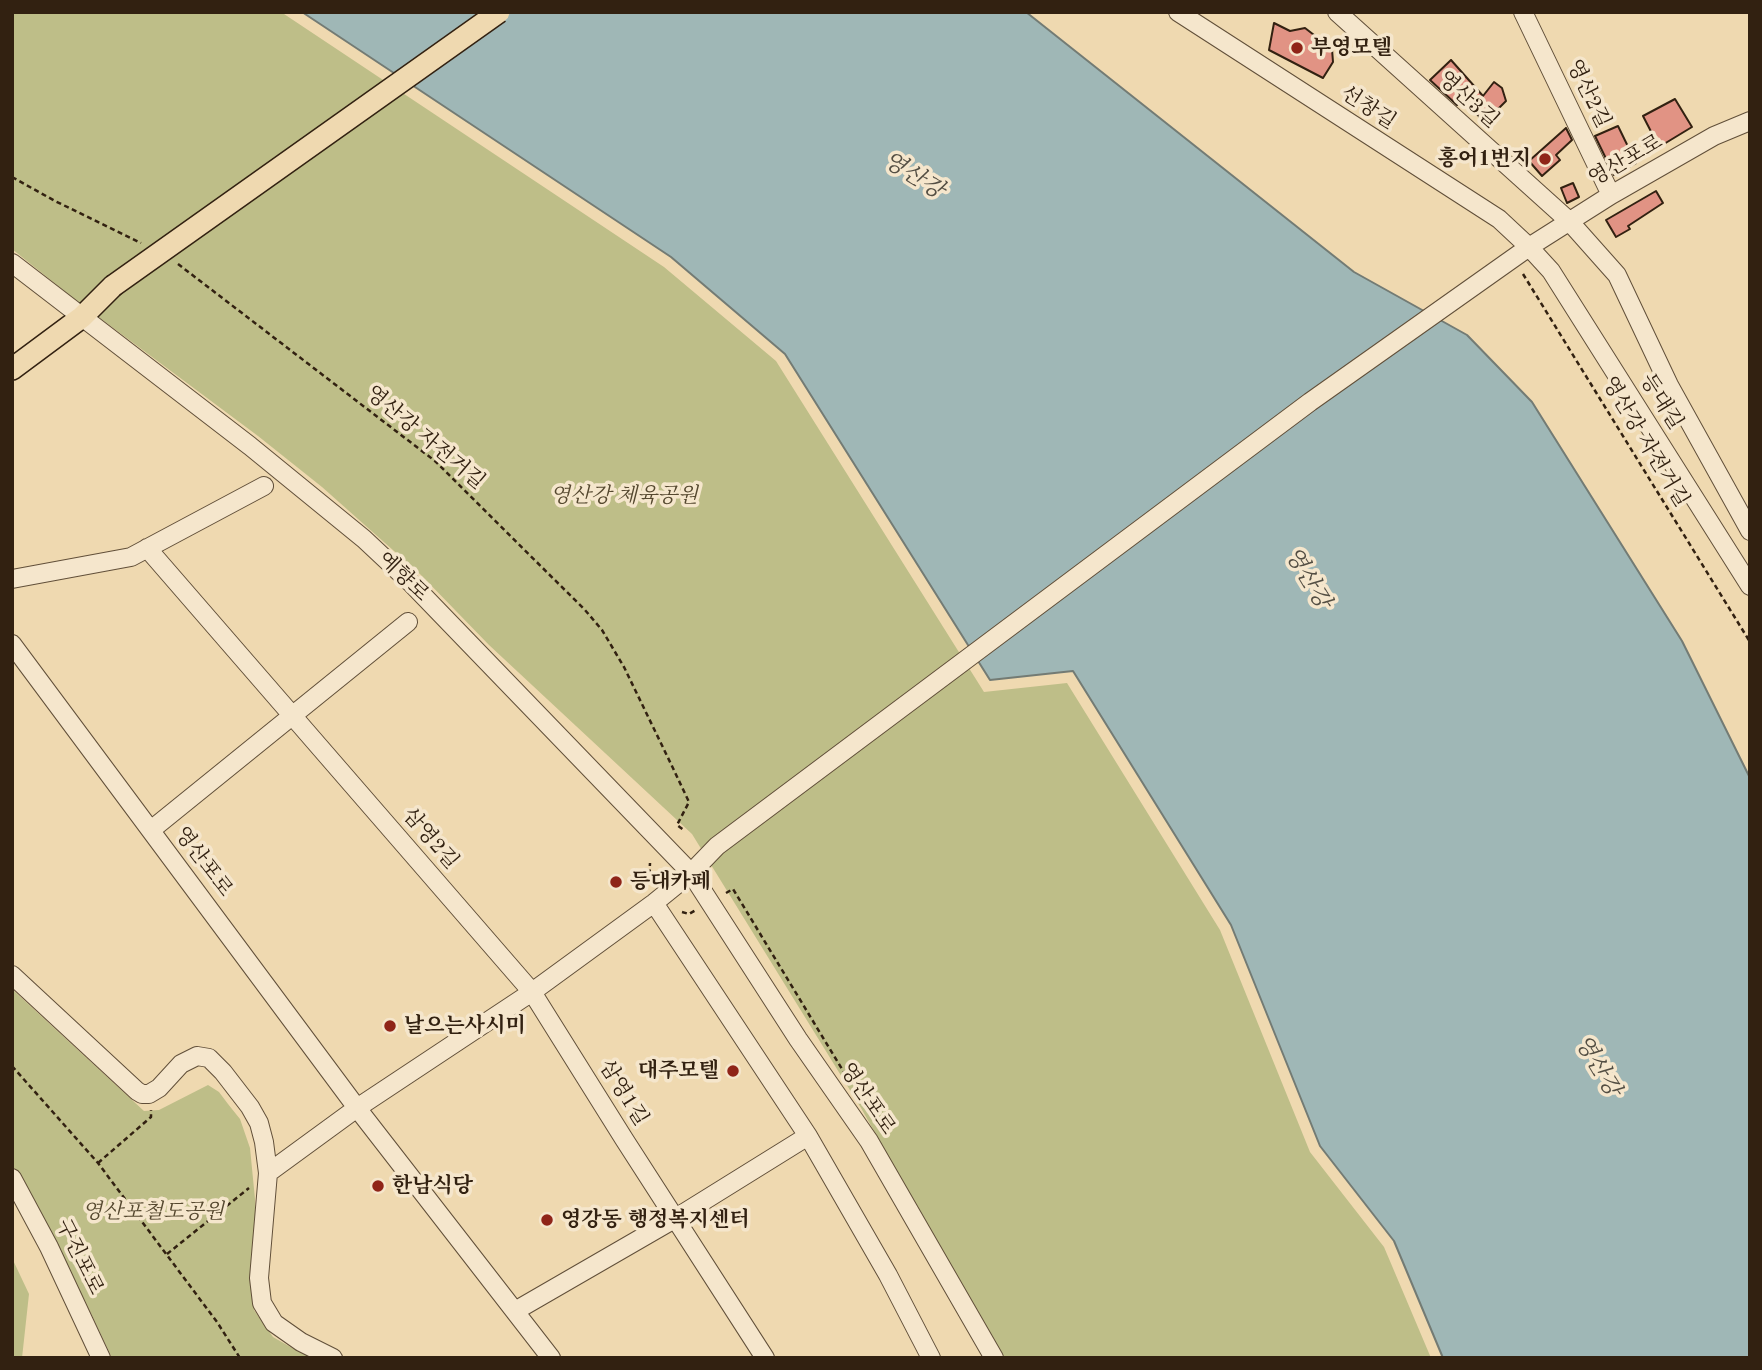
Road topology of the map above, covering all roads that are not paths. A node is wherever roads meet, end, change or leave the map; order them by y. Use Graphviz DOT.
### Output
graph roads {
  1 [pos="499,12"];
  2 [pos="1178,12"];
  3 [pos="1337,12"];
  4 [pos="1523,12"];
  5 [pos="1750,121"];
  6 [pos="1611,195"];
  7 [pos="1569,221"];
  8 [pos="1529,247"];
  9 [pos="12,263"];
  10 [pos="82,317"];
  11 [pos="12,369"];
  12 [pos="264,486"];
  13 [pos="1750,531"];
  14 [pos="147,548"];
  15 [pos="12,579"];
  16 [pos="1750,586"];
  17 [pos="408,622"];
  18 [pos="12,644"];
  19 [pos="292,715"];
  20 [pos="150,830"];
  21 [pos="691,873"];
  22 [pos="654,903"];
  23 [pos="12,975"];
  24 [pos="532,992"];
  25 [pos="357,1108"];
  26 [pos="808,1136"];
  27 [pos="268,1173"];
  28 [pos="12,1178"];
  29 [pos="676,1218"];
  30 [pos="515,1311"];
  31 [pos="101,1358"];
  32 [pos="333,1358"];
  33 [pos="551,1358"];
  34 [pos="765,1358"];
  35 [pos="931,1358"];
  36 [pos="994,1358"];
  1 -- 10 [label="main road, bridge"];
  2 -- 8 [label="street, 선창길"];
  3 -- 7 [label="street, 영산3길"];
  4 -- 6 [label="street, 영산2길"];
  5 -- 6 [label="street, 영산포로"];
  6 -- 7 [label="street, 영산포로"];
  7 -- 8 [label="street, 영산포로"];
  7 -- 13 [label="street, 영산3길"];
  8 -- 16 [label="street, 등대길"];
  8 -- 21 [label="street, 영산포로"];
  9 -- 10 [label="street, 예향로"];
  10 -- 11 [label="main road"];
  10 -- 21 [label="street, 예향로"];
  12 -- 14 [label="street"];
  14 -- 15 [label="street"];
  14 -- 19 [label="street, 삼영2길"];
  17 -- 19 [label="street"];
  18 -- 20 [label="street, 영산포로"];
  19 -- 20 [label="street"];
  19 -- 24 [label="street, 삼영2길"];
  20 -- 25 [label="street, 영산포로"];
  21 -- 22 [label="street"];
  21 -- 36 [label="street, 영산포로"];
  22 -- 24 [label="street"];
  22 -- 26 [label="street"];
  23 -- 27 [label="street"];
  24 -- 25 [label="street"];
  24 -- 29 [label="street, 삼영1길"];
  25 -- 27 [label="street"];
  25 -- 30 [label="street"];
  26 -- 29 [label="street"];
  26 -- 35 [label="street"];
  27 -- 32 [label="street"];
  28 -- 31 [label="street, 구진포로"];
  29 -- 30 [label="street"];
  29 -- 34 [label="street, 삼영1길"];
  30 -- 33 [label="street"];
}
